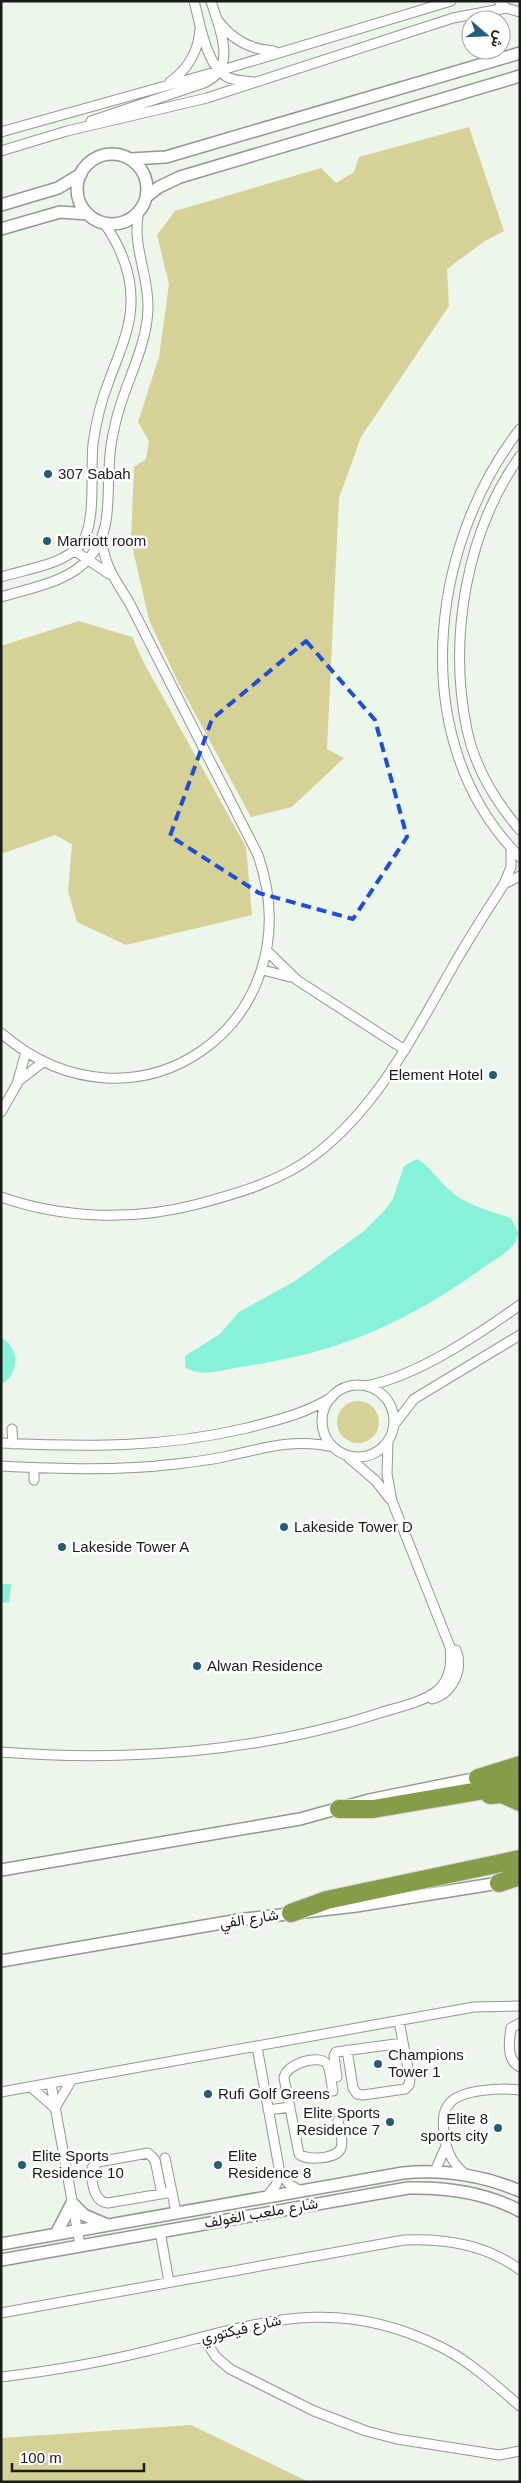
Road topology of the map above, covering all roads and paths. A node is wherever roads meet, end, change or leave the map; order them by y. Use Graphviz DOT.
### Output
graph roads {
  1 [pos="194,1"];
  2 [pos="211,1"];
  3 [pos="451,1"];
  4 [pos="503,4"];
  5 [pos="520,12"];
  6 [pos="216,19"];
  7 [pos="200,22"];
  8 [pos="280,51"];
  9 [pos="520,54"];
  10 [pos="219,71"];
  11 [pos="520,76"];
  12 [pos="260,82"];
  13 [pos="167,84"];
  14 [pos="1,125"];
  15 [pos="13,129"];
  16 [pos="67,131"];
  17 [pos="1,132"];
  18 [pos="1,150"];
  19 [pos="130,159"];
  20 [pos="81,174"];
  21 [pos="146,197"];
  22 [pos="1,205"];
  23 [pos="139,211"];
  24 [pos="88,214"];
  25 [pos="104,223"];
  26 [pos="1,229"];
  27 [pos="520,428"];
  28 [pos="520,456"];
  29 [pos="102,538"];
  30 [pos="75,551"];
  31 [pos="89,558"];
  32 [pos="1,577"];
  33 [pos="115,579"];
  34 [pos="1,597"];
  35 [pos="520,830"];
  36 [pos="511,849"];
  37 [pos="520,857"];
  38 [pos="520,876"];
  39 [pos="504,884"];
  40 [pos="268,952"];
  41 [pos="263,970"];
  42 [pos="297,980"];
  43 [pos="1,1033"];
  44 [pos="405,1050"];
  45 [pos="26,1052"];
  46 [pos="43,1062"];
  47 [pos="17,1084"];
  48 [pos="1,1112"];
  49 [pos="1,1197"];
  50 [pos="520,1305"];
  51 [pos="520,1335"];
  52 [pos="366,1386"];
  53 [pos="332,1397"];
  54 [pos="394,1426"];
  55 [pos="12,1429"];
  56 [pos="388,1441"];
  57 [pos="1,1443"];
  58 [pos="13,1444"];
  59 [pos="333,1447"];
  60 [pos="347,1456"];
  61 [pos="1,1466"];
  62 [pos="34,1468"];
  63 [pos="34,1480"];
  64 [pos="392,1501"];
  65 [pos="1,1752"];
  66 [pos="520,1765"];
  67 [pos="520,1772"];
  68 [pos="478,1778"];
  69 [pos="520,1784"];
  70 [pos="454,1795"];
  71 [pos="520,1802"];
  72 [pos="339,1809"];
  73 [pos="515,1858"];
  74 [pos="1,1870"];
  75 [pos="520,1876"];
  76 [pos="520,1882"];
  77 [pos="498,1883"];
  78 [pos="291,1913"];
  79 [pos="1,1961"];
  80 [pos="520,2006"];
  81 [pos="399,2021"];
  82 [pos="520,2023"];
  83 [pos="403,2043"];
  84 [pos="257,2047"];
  85 [pos="342,2051"];
  86 [pos="520,2067"];
  87 [pos="340,2076"];
  88 [pos="71,2081"];
  89 [pos="51,2084"];
  90 [pos="32,2088"];
  91 [pos="520,2090"];
  92 [pos="1,2092"];
  93 [pos="333,2092"];
  94 [pos="290,2107"];
  95 [pos="56,2108"];
  96 [pos="268,2110"];
  97 [pos="338,2120"];
  98 [pos="446,2145"];
  99 [pos="165,2158"];
  100 [pos="435,2171"];
  101 [pos="280,2173"];
  102 [pos="465,2174"];
  103 [pos="369,2178"];
  104 [pos="299,2190"];
  105 [pos="520,2191"];
  106 [pos="172,2192"];
  107 [pos="162,2194"];
  108 [pos="268,2195"];
  109 [pos="325,2202"];
  110 [pos="72,2203"];
  111 [pos="520,2211"];
  112 [pos="176,2212"];
  113 [pos="107,2224"];
  114 [pos="77,2230"];
  115 [pos="160,2231"];
  116 [pos="56,2234"];
  117 [pos="1,2244"];
  118 [pos="80,2245"];
  119 [pos="1,2260"];
  120 [pos="520,2270"];
  121 [pos="169,2282"];
  122 [pos="1,2313"];
  123 [pos="203,2337"];
  124 [pos="1,2377"];
  125 [pos="520,2406"];
  126 [pos="520,2451"];
  1 -- 7 [label="street"];
  2 -- 6 [label="street"];
  3 -- 8 [label="street"];
  4 -- 5 [label="street"];
  4 -- 12 [label="street"];
  6 -- 8 [label="street"];
  6 -- 10 [label="street"];
  7 -- 10 [label="street"];
  7 -- 13 [label="street"];
  8 -- 10 [label="street"];
  9 -- 19 [label="street"];
  10 -- 12 [label="street"];
  10 -- 13 [label="street"];
  10 -- 16 [label="street"];
  11 -- 21 [label="street"];
  12 -- 16 [label="street"];
  13 -- 15 [label="street"];
  14 -- 15 [label="street"];
  15 -- 17 [label="street"];
  16 -- 18 [label="street"];
  19 -- 20 [label="street"];
  19 -- 21 [label="street"];
  20 -- 22 [label="street"];
  20 -- 24 [label="street"];
  21 -- 23 [label="street"];
  23 -- 25 [label="street"];
  23 -- 29 [label="street"];
  24 -- 25 [label="street"];
  24 -- 26 [label="street"];
  25 -- 30 [label="street"];
  27 -- 36 [label="street"];
  28 -- 35 [label="street"];
  29 -- 31 [label="street"];
  29 -- 33 [label="street"];
  30 -- 31 [label="street"];
  30 -- 32 [label="street"];
  31 -- 33 [label="street"];
  31 -- 34 [label="street"];
  33 -- 40 [label="street"];
  36 -- 37 [label="street"];
  36 -- 39 [label="street"];
  38 -- 39 [label="street"];
  39 -- 44 [label="street"];
  40 -- 41 [label="street"];
  40 -- 42 [label="street"];
  41 -- 42 [label="street"];
  41 -- 46 [label="street"];
  42 -- 44 [label="street"];
  43 -- 45 [label="street"];
  44 -- 49 [label="street"];
  45 -- 46 [label="street"];
  45 -- 47 [label="street"];
  46 -- 47 [label="street"];
  47 -- 48 [label="street"];
  50 -- 52 [label="street"];
  51 -- 54 [label="street"];
  52 -- 53 [label="street"];
  52 -- 54 [label="street"];
  53 -- 58 [label="street"];
  53 -- 59 [label="street"];
  54 -- 56 [label="street"];
  55 -- 58 [label="street"];
  56 -- 60 [label="street"];
  56 -- 64 [label="street"];
  57 -- 58 [label="street"];
  59 -- 60 [label="street"];
  59 -- 62 [label="street"];
  60 -- 64 [label="street"];
  61 -- 62 [label="street"];
  62 -- 63 [label="street"];
  64 -- 65 [label="street"];
  66 -- 68 [label="highway"];
  67 -- 68 [label="highway"];
  68 -- 72 [label="street"];
  69 -- 70 [label="highway"];
  70 -- 71 [label="highway"];
  70 -- 72 [label="highway"];
  72 -- 74 [label="street"];
  73 -- 78 [label="highway"];
  75 -- 77 [label="highway"];
  76 -- 77 [label="highway"];
  77 -- 78 [label="street, شارع الفي"];
  78 -- 79 [label="street, شارع الفي"];
  80 -- 81 [label="street"];
  81 -- 83 [label="street"];
  81 -- 84 [label="street"];
  82 -- 86 [label="street"];
  83 -- 85 [label="street"];
  83 -- 85 [label="street"];
  84 -- 88 [label="street"];
  84 -- 96 [label="street"];
  85 -- 87 [label="street"];
  88 -- 89 [label="street"];
  88 -- 95 [label="street"];
  89 -- 90 [label="street"];
  89 -- 95 [label="street"];
  90 -- 92 [label="street"];
  90 -- 95 [label="street"];
  91 -- 98 [label="street"];
  93 -- 94 [label="street"];
  94 -- 96 [label="street"];
  94 -- 97 [label="street"];
  95 -- 110 [label="street"];
  96 -- 101 [label="street"];
  98 -- 100 [label="street"];
  98 -- 102 [label="street"];
  99 -- 106 [label="street"];
  100 -- 102 [label="street, شارع ملعب الغولف"];
  100 -- 103 [label="street, شارع ملعب الغولف"];
  101 -- 104 [label="street"];
  101 -- 108 [label="street"];
  102 -- 105 [label="street, شارع ملعب الغولف"];
  103 -- 104 [label="street, شارع ملعب الغولف"];
  103 -- 109 [label="street"];
  104 -- 108 [label="street, شارع ملعب الغولف"];
  106 -- 107 [label="street"];
  106 -- 112 [label="street"];
  107 -- 107 [label="street"];
  108 -- 112 [label="street, شارع ملعب الغولف"];
  109 -- 111 [label="street, شارع ملعب الغولف"];
  109 -- 115 [label="street, شارع ملعب الغولف"];
  110 -- 113 [label="street"];
  110 -- 114 [label="street"];
  110 -- 116 [label="street"];
  112 -- 113 [label="street, شارع ملعب الغولف"];
  113 -- 114 [label="street, شارع ملعب الغولف"];
  114 -- 116 [label="street, شارع ملعب الغولف"];
  114 -- 118 [label="street"];
  115 -- 118 [label="street, شارع ملعب الغولف"];
  115 -- 121 [label="street"];
  116 -- 117 [label="street, شارع ملعب الغولف"];
  118 -- 119 [label="street, شارع ملعب الغولف"];
  120 -- 121 [label="street"];
  121 -- 122 [label="street"];
  123 -- 124 [label="street, شارع فيكتوري"];
  123 -- 125 [label="street, شارع فيكتوري"];
  123 -- 126 [label="street"];
}
